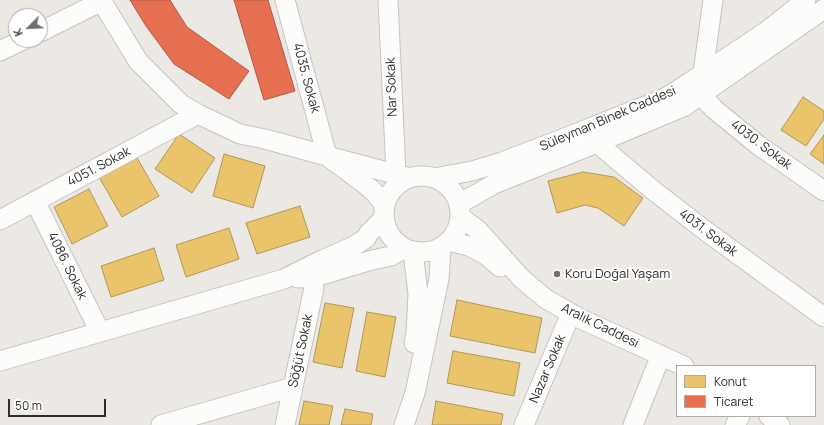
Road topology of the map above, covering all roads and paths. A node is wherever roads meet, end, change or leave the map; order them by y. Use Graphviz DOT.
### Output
graph roads {
  1 [pos="285,0"];
  2 [pos="388,0"];
  3 [pos="713,0"];
  4 [pos="806,0"];
  5 [pos="102,1"];
  6 [pos="824,9"];
  7 [pos="48,28"];
  8 [pos="703,73"];
  9 [pos="701,95"];
  10 [pos="198,114"];
  11 [pos="597,143"];
  12 [pos="327,156"];
  13 [pos="402,176"];
  14 [pos="434,178"];
  15 [pos="824,191"];
  16 [pos="35,201"];
  17 [pos="460,211"];
  18 [pos="385,212"];
  19 [pos="0,220"];
  20 [pos="445,244"];
  21 [pos="409,250"];
  22 [pos="310,277"];
  23 [pos="284,279"];
  24 [pos="522,279"];
  25 [pos="571,313"];
  26 [pos="824,317"];
  27 [pos="100,332"];
  28 [pos="661,355"];
  29 [pos="0,361"];
  30 [pos="682,365"];
  31 [pos="293,387"];
  32 [pos="770,417"];
  33 [pos="161,425"];
  34 [pos="285,425"];
  35 [pos="403,425"];
  36 [pos="524,425"];
  37 [pos="633,425"];
  38 [pos="780,425"];
  1 -- 12 [label="street, 4035. Sokak"];
  2 -- 13 [label="street, Nar Sokak"];
  3 -- 8 [label="street"];
  4 -- 8 [label="street, Süleyman Binek Caddesi"];
  5 -- 7 [label="street"];
  5 -- 10 [label="street"];
  6 -- 9 [label="street, Süleyman Binek Caddesi"];
  8 -- 14 [label="street, Süleyman Binek Caddesi"];
  9 -- 11 [label="street, Süleyman Binek Caddesi"];
  9 -- 15 [label="street, 4030. Sokak"];
  10 -- 12 [label="street"];
  10 -- 16 [label="street, 4051. Sokak"];
  11 -- 17 [label="street, Süleyman Binek Caddesi"];
  11 -- 26 [label="street, 4031. Sokak"];
  12 -- 13 [label="street"];
  12 -- 18 [label="street"];
  13 -- 14 [label="street"];
  13 -- 18 [label="street"];
  14 -- 17 [label="street"];
  16 -- 19 [label="street, 4051. Sokak"];
  16 -- 27 [label="street, 4086. Sokak"];
  17 -- 20 [label="street"];
  17 -- 24 [label="street, Aralık Caddesi"];
  18 -- 21 [label="street"];
  18 -- 23 [label="street"];
  20 -- 21 [label="street"];
  20 -- 24 [label="street, Aralık Caddesi"];
  20 -- 35 [label="street"];
  21 -- 22 [label="street"];
  21 -- 35 [label="street"];
  22 -- 23 [label="street"];
  22 -- 31 [label="street, Söğüt Sokak"];
  23 -- 27 [label="street"];
  24 -- 25 [label="street, Aralık Caddesi"];
  25 -- 28 [label="street, Aralık Caddesi"];
  25 -- 36 [label="street, Nazar Sokak"];
  27 -- 29 [label="street"];
  28 -- 30 [label="street, Aralık Caddesi"];
  28 -- 37 [label="street"];
  31 -- 33 [label="street"];
  31 -- 34 [label="street, Söğüt Sokak"];
  32 -- 38 [label="street"];
}
